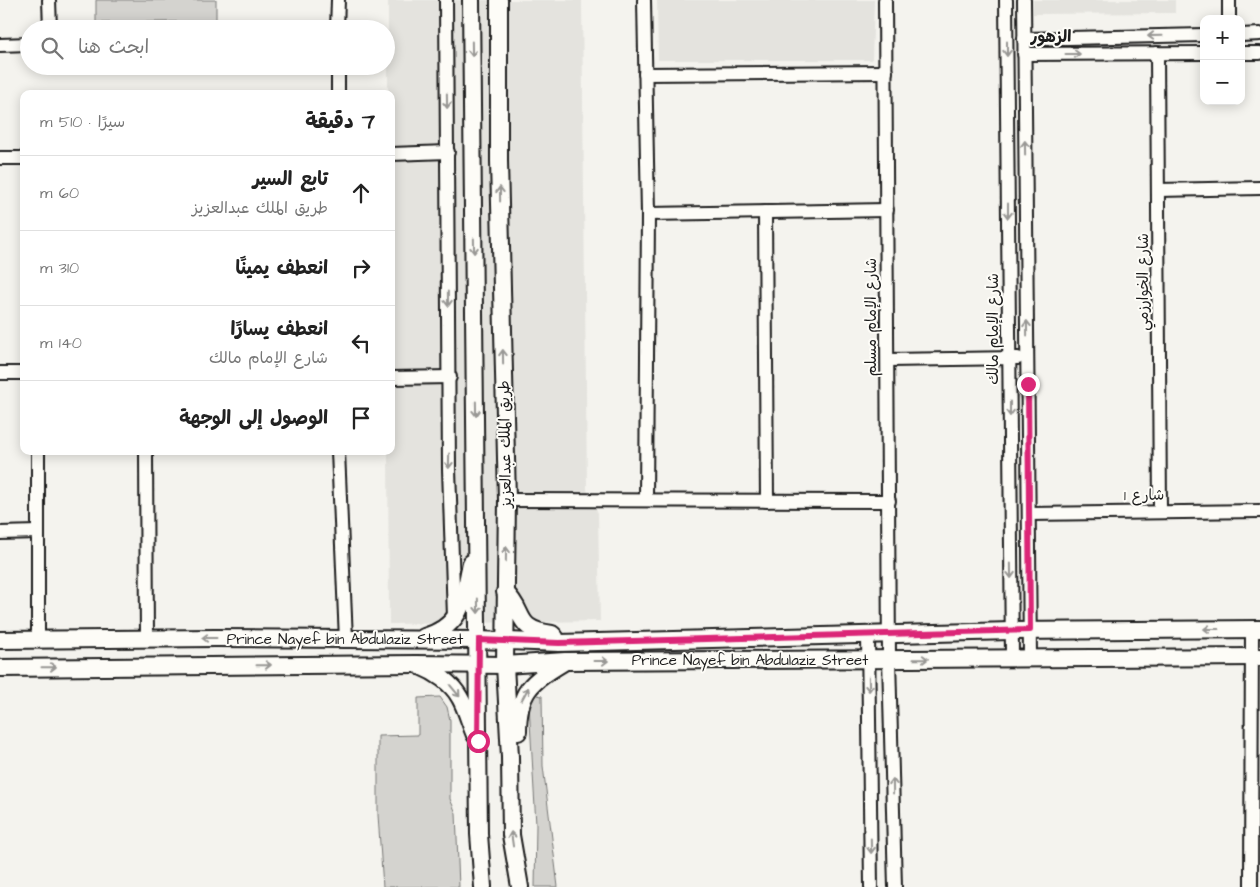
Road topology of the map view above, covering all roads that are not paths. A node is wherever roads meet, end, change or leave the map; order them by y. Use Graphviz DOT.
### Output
graph roads {
  1 [pos="49,0"];
  2 [pos="338,0"];
  3 [pos="446,0"];
  4 [pos="471,0"];
  5 [pos="499,0"];
  6 [pos="644,0"];
  7 [pos="885,0"];
  8 [pos="1006,0"];
  9 [pos="1024,0"];
  10 [pos="1229,0"];
  11 [pos="1229,15"];
  12 [pos="50,20"];
  13 [pos="337,20"];
  14 [pos="1260,34"];
  15 [pos="1200,35"];
  16 [pos="1245,35"];
  17 [pos="1024,39"];
  18 [pos="0,44"];
  19 [pos="20,44"];
  20 [pos="1157,53"];
  21 [pos="1200,53"];
  22 [pos="1245,53"];
  23 [pos="1260,53"];
  24 [pos="1024,54"];
  25 [pos="886,72"];
  26 [pos="645,74"];
  27 [pos="338,75"];
  28 [pos="338,90"];
  29 [pos="448,152"];
  30 [pos="395,154"];
  31 [pos="0,158"];
  32 [pos="20,158"];
  33 [pos="1260,188"];
  34 [pos="1158,190"];
  35 [pos="887,210"];
  36 [pos="765,212"];
  37 [pos="648,214"];
  38 [pos="1009,358"];
  39 [pos="1027,358"];
  40 [pos="888,360"];
  41 [pos="0,372"];
  42 [pos="20,373"];
  43 [pos="450,377"];
  44 [pos="395,378"];
  45 [pos="38,455"];
  46 [pos="146,455"];
  47 [pos="338,455"];
  48 [pos="506,500"];
  49 [pos="646,500"];
  50 [pos="767,501"];
  51 [pos="889,501"];
  52 [pos="1160,511"];
  53 [pos="1260,511"];
  54 [pos="1029,514"];
  55 [pos="38,532"];
  56 [pos="0,533"];
  57 [pos="477,539"];
  58 [pos="505,592"];
  59 [pos="454,621"];
  60 [pos="1256,629"];
  61 [pos="1030,630"];
  62 [pos="1011,631"];
  63 [pos="890,634"];
  64 [pos="868,635"];
  65 [pos="147,639"];
  66 [pos="0,640"];
  67 [pos="38,640"];
  68 [pos="346,640"];
  69 [pos="412,640"];
  70 [pos="479,640"];
  71 [pos="504,641"];
  72 [pos="559,643"];
  73 [pos="1030,657"];
  74 [pos="1256,657"];
  75 [pos="1012,658"];
  76 [pos="890,659"];
  77 [pos="868,660"];
  78 [pos="566,661"];
  79 [pos="416,664"];
  80 [pos="477,665"];
  81 [pos="505,665"];
  82 [pos="0,668"];
  83 [pos="478,741"];
  84 [pos="510,757"];
  85 [pos="483,887"];
  86 [pos="520,887"];
  87 [pos="871,887"];
  88 [pos="895,887"];
  89 [pos="1251,887"];
  1 -- 12 [label="street"];
  2 -- 13 [label="street"];
  3 -- 29 [label="street, one-way"];
  4 -- 57 [label="main road, طريق الملك عبدالعزيز, one-way"];
  48 -- 5 [label="main road, طريق الملك عبدالعزيز, one-way"];
  6 -- 26 [label="street"];
  7 -- 25 [label="street, شارع الإمام مسلم"];
  8 -- 38 [label="street, شارع الإمام مالك, one-way"];
  9 -- 17 [label="street"];
  10 -- 11 [label="street"];
  14 -- 16 [label="street"];
  15 -- 17 [label="street, one-way"];
  17 -- 24 [label="street"];
  18 -- 19 [label="street"];
  20 -- 21 [label="street"];
  24 -- 20 [label="street, one-way"];
  20 -- 34 [label="street, شارع الخوارزمي"];
  22 -- 23 [label="street"];
  39 -- 24 [label="street, one-way"];
  25 -- 26 [label="street"];
  25 -- 35 [label="street, شارع الإمام مسلم"];
  26 -- 37 [label="street"];
  27 -- 28 [label="street"];
  29 -- 30 [label="street"];
  29 -- 43 [label="street, one-way"];
  31 -- 32 [label="street"];
  33 -- 34 [label="street"];
  34 -- 52 [label="street, شارع الخوارزمي"];
  35 -- 36 [label="street"];
  35 -- 40 [label="street, شارع الإمام مسلم"];
  36 -- 37 [label="street"];
  36 -- 50 [label="street"];
  37 -- 49 [label="street"];
  38 -- 39 [label="street"];
  38 -- 40 [label="street"];
  38 -- 62 [label="street, شارع الإمام مالك, one-way"];
  39 -- 54 [label="street"];
  40 -- 51 [label="street, شارع الإمام مسلم"];
  41 -- 42 [label="street"];
  43 -- 44 [label="street"];
  43 -- 59 [label="street, one-way"];
  45 -- 55 [label="street"];
  46 -- 65 [label="street"];
  47 -- 68 [label="street"];
  48 -- 49 [label="street"];
  58 -- 48 [label="main road, طريق الملك عبدالعزيز, one-way"];
  49 -- 50 [label="street"];
  50 -- 51 [label="street"];
  51 -- 63 [label="street, شارع الإمام مسلم"];
  52 -- 53 [label="street, شارع 1"];
  52 -- 54 [label="street, شارع 1"];
  54 -- 61 [label="street"];
  55 -- 56 [label="street"];
  55 -- 67 [label="street"];
  57 -- 59 [label="main road"];
  57 -- 70 [label="main road, طريق الملك عبدالعزيز, one-way"];
  58 -- 71 [label="main road, طريق الملك عبدالعزيز"];
  58 -- 72 [label="main road"];
  59 -- 69 [label="main road"];
  60 -- 61 [label="main road, Prince Nayef bin Abdulaziz Street, one-way"];
  60 -- 74 [label="street"];
  61 -- 62 [label="main road, Prince Nayef bin Abdulaziz Street"];
  61 -- 73 [label="street"];
  62 -- 63 [label="main road, Prince Nayef bin Abdulaziz Street"];
  62 -- 75 [label="street, شارع الإمام مالك"];
  63 -- 64 [label="main road, Prince Nayef bin Abdulaziz Street"];
  63 -- 76 [label="street, شارع الإمام مسلم"];
  64 -- 72 [label="main road, Prince Nayef bin Abdulaziz Street"];
  64 -- 77 [label="street"];
  65 -- 67 [label="main road, Prince Nayef bin Abdulaziz Street"];
  68 -- 65 [label="main road, Prince Nayef bin Abdulaziz Street, one-way"];
  66 -- 67 [label="main road, Prince Nayef bin Abdulaziz Street"];
  68 -- 69 [label="main road, Prince Nayef bin Abdulaziz Street"];
  69 -- 70 [label="main road, Prince Nayef bin Abdulaziz Street"];
  70 -- 71 [label="main road, Prince Nayef bin Abdulaziz Street"];
  70 -- 80 [label="main road, طريق الملك عبدالعزيز"];
  71 -- 72 [label="main road, Prince Nayef bin Abdulaziz Street"];
  71 -- 81 [label="main road, طريق الملك عبدالعزيز"];
  73 -- 74 [label="main road, Prince Nayef bin Abdulaziz Street"];
  73 -- 75 [label="main road, Prince Nayef bin Abdulaziz Street"];
  74 -- 89 [label="street"];
  76 -- 75 [label="main road, Prince Nayef bin Abdulaziz Street, one-way"];
  76 -- 77 [label="main road, Prince Nayef bin Abdulaziz Street"];
  88 -- 76 [label="street, شارع الإمام مسلم, one-way"];
  78 -- 77 [label="main road, Prince Nayef bin Abdulaziz Street, one-way"];
  77 -- 87 [label="street, one-way"];
  78 -- 81 [label="main road, Prince Nayef bin Abdulaziz Street"];
  84 -- 78 [label="main road, one-way"];
  79 -- 80 [label="main road, Prince Nayef bin Abdulaziz Street"];
  82 -- 79 [label="main road, Prince Nayef bin Abdulaziz Street, one-way"];
  79 -- 83 [label="main road, one-way"];
  80 -- 81 [label="main road, Prince Nayef bin Abdulaziz Street"];
  80 -- 83 [label="main road, طريق الملك عبدالعزيز"];
  81 -- 84 [label="main road, طريق الملك عبدالعزيز"];
  83 -- 85 [label="main road, طريق الملك عبدالعزيز"];
  86 -- 84 [label="main road, طريق الملك عبدالعزيز, one-way"];
}
